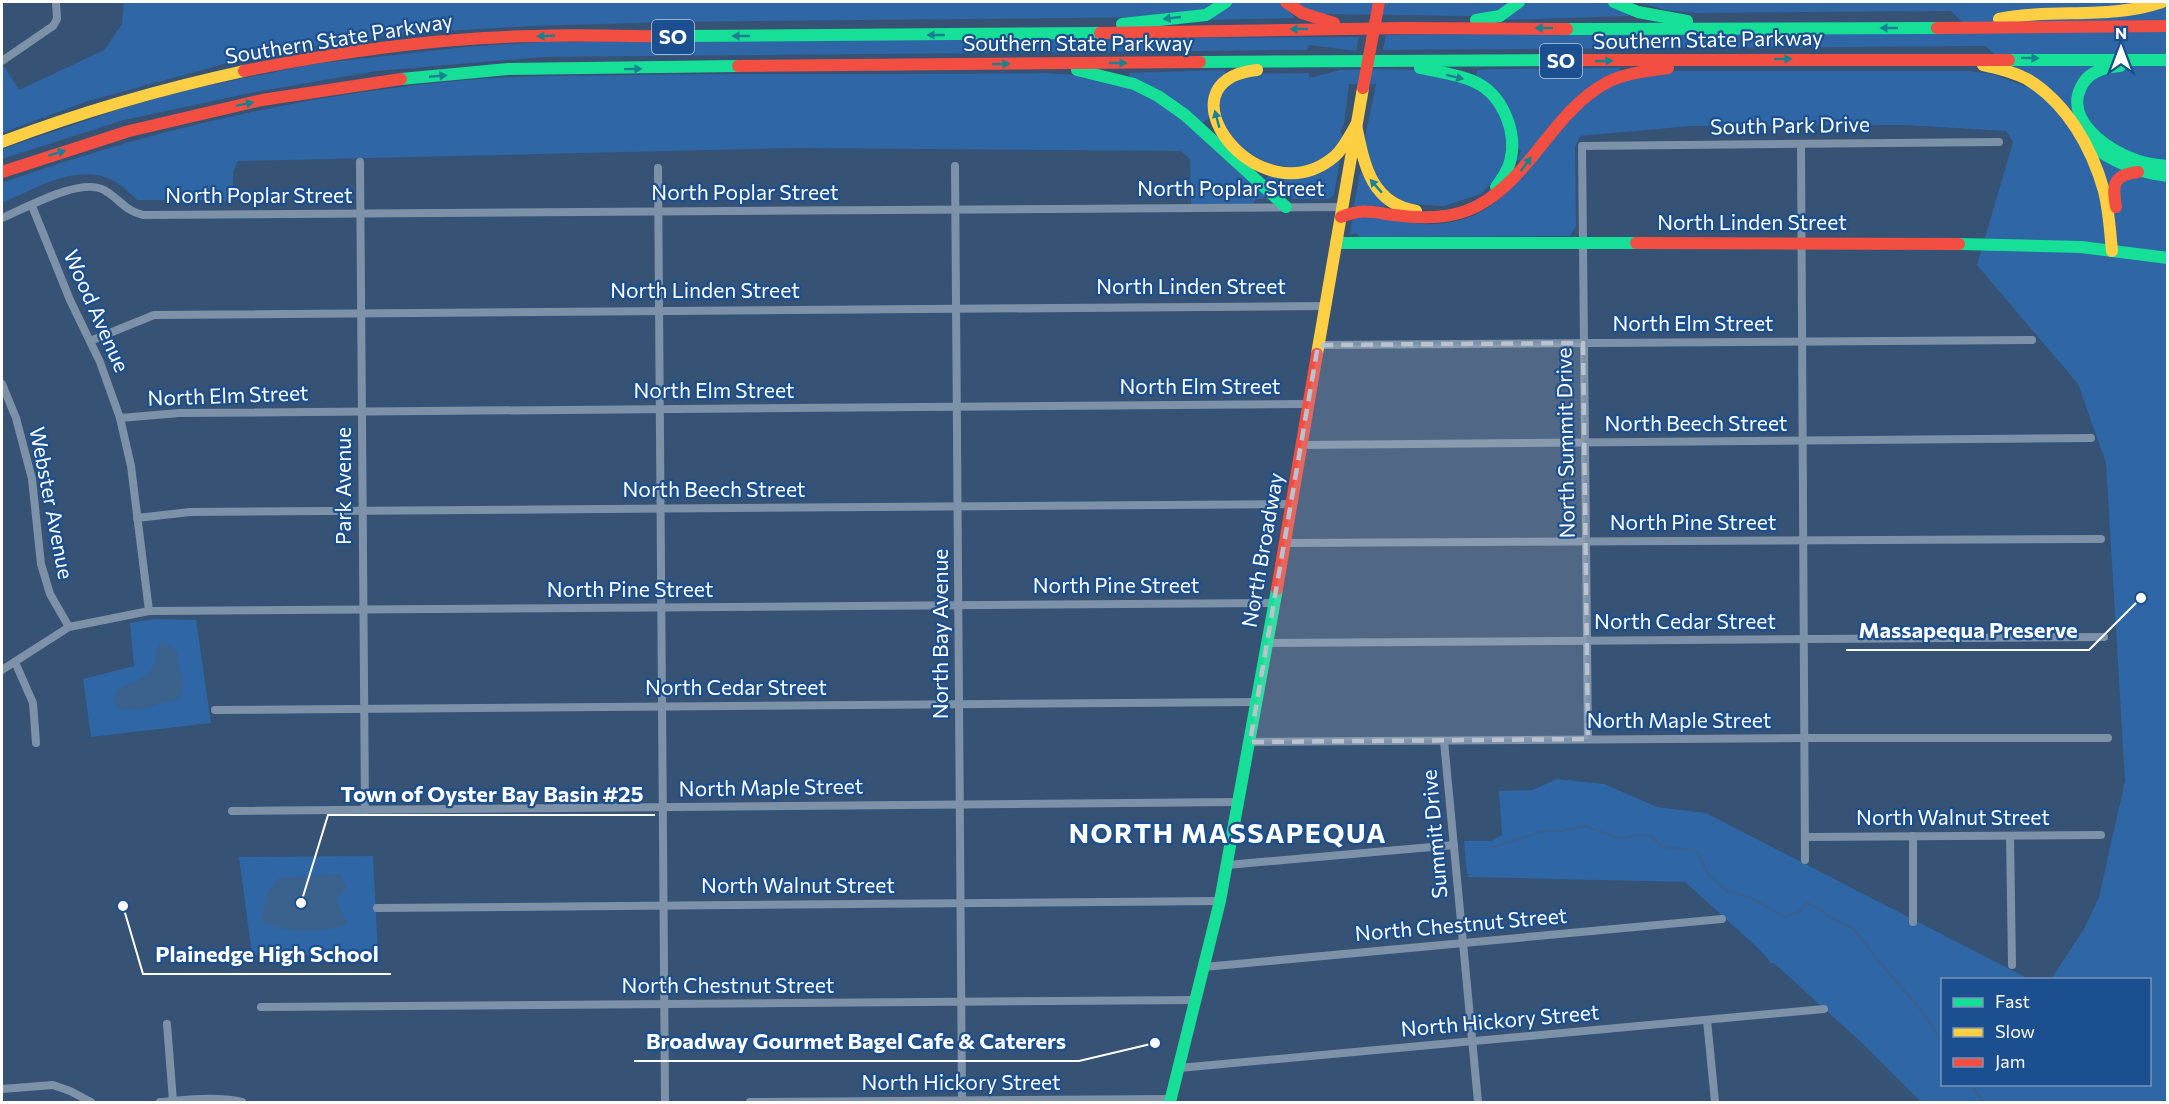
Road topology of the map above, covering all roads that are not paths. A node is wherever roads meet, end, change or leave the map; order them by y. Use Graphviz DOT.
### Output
graph roads {
  1 [pos="56,2"];
  2 [pos="1226,2"];
  3 [pos="1286,2"];
  4 [pos="1379,2"];
  5 [pos="1519,2"];
  6 [pos="1614,2"];
  7 [pos="2162,2"];
  8 [pos="2168,26"];
  9 [pos="1947,27"];
  10 [pos="1357,28"];
  11 [pos="1405,28"];
  12 [pos="1729,29"];
  13 [pos="1030,34"];
  14 [pos="1845,59"];
  15 [pos="1724,60"];
  16 [pos="2168,60"];
  17 [pos="2,61"];
  18 [pos="1039,63"];
  19 [pos="1340,63"];
  20 [pos="1399,63"];
  21 [pos="2168,66"];
  22 [pos="1356,125"];
  23 [pos="2084,140"];
  24 [pos="2,142"];
  25 [pos="1999,142"];
  26 [pos="1801,144"];
  27 [pos="1582,146"];
  28 [pos="360,162"];
  29 [pos="955,166"];
  30 [pos="2168,166"];
  31 [pos="658,168"];
  32 [pos="2,172"];
  33 [pos="2138,172"];
  34 [pos="2168,176"];
  35 [pos="32,206"];
  36 [pos="1286,207"];
  37 [pos="956,209"];
  38 [pos="658,211"];
  39 [pos="1341,212"];
  40 [pos="360,213"];
  41 [pos="2,218"];
  42 [pos="1801,242"];
  43 [pos="1336,243"];
  44 [pos="1583,243"];
  45 [pos="2117,251"];
  46 [pos="2168,258"];
  47 [pos="1325,306"];
  48 [pos="956,308"];
  49 [pos="659,310"];
  50 [pos="361,313"];
  51 [pos="2032,340"];
  52 [pos="90,341"];
  53 [pos="1802,342"];
  54 [pos="1583,343"];
  55 [pos="1318,345"];
  56 [pos="2,384"];
  57 [pos="1308,404"];
  58 [pos="957,407"];
  59 [pos="660,409"];
  60 [pos="362,412"];
  61 [pos="120,418"];
  62 [pos="2091,438"];
  63 [pos="1802,441"];
  64 [pos="1584,442"];
  65 [pos="1301,445"];
  66 [pos="1291,504"];
  67 [pos="958,506"];
  68 [pos="661,508"];
  69 [pos="362,511"];
  70 [pos="137,518"];
  71 [pos="2101,539"];
  72 [pos="1803,540"];
  73 [pos="1585,542"];
  74 [pos="1284,543"];
  75 [pos="1274,603"];
  76 [pos="958,606"];
  77 [pos="661,608"];
  78 [pos="363,610"];
  79 [pos="149,611"];
  80 [pos="69,627"];
  81 [pos="2104,637"];
  82 [pos="1804,639"];
  83 [pos="1586,641"];
  84 [pos="1267,643"];
  85 [pos="15,662"];
  86 [pos="2,670"];
  87 [pos="1257,702"];
  88 [pos="959,705"];
  89 [pos="662,707"];
  90 [pos="364,709"];
  91 [pos="215,710"];
  92 [pos="1804,738"];
  93 [pos="2108,738"];
  94 [pos="1588,739"];
  95 [pos="1444,741"];
  96 [pos="1250,742"];
  97 [pos="36,743"];
  98 [pos="1239,802"];
  99 [pos="959,804"];
  100 [pos="663,807"];
  101 [pos="365,810"];
  102 [pos="232,811"];
  103 [pos="2101,835"];
  104 [pos="2010,836"];
  105 [pos="1805,837"];
  106 [pos="1912,837"];
  107 [pos="1454,844"];
  108 [pos="1805,860"];
  109 [pos="1227,865"];
  110 [pos="1220,901"];
  111 [pos="961,903"];
  112 [pos="663,906"];
  113 [pos="377,908"];
  114 [pos="1722,919"];
  115 [pos="1913,922"];
  116 [pos="1463,943"];
  117 [pos="2012,965"];
  118 [pos="1204,967"];
  119 [pos="1196,1000"];
  120 [pos="962,1002"];
  121 [pos="664,1005"];
  122 [pos="261,1007"];
  123 [pos="1824,1009"];
  124 [pos="1707,1020"];
  125 [pos="166,1024"];
  126 [pos="1473,1042"];
  127 [pos="1179,1068"];
  128 [pos="2,1089"];
  129 [pos="173,1101"];
  130 [pos="1171,1101"];
  131 [pos="91,1102"];
  132 [pos="159,1102"];
  133 [pos="242,1102"];
  134 [pos="665,1102"];
  135 [pos="750,1102"];
  136 [pos="962,1102"];
  137 [pos="1478,1102"];
  138 [pos="1715,1102"];
  1 -- 17 [label="street"];
  2 -- 13 [label="main road, one-way"];
  3 -- 10 [label="main road"];
  4 -- 22 [label="main road, North Broadway, bridge"];
  5 -- 11 [label="main road"];
  6 -- 12 [label="main road"];
  7 -- 9 [label="main road"];
  8 -- 9 [label="main road, Southern State Parkway / SO"];
  9 -- 12 [label="main road, Southern State Parkway / SO, one-way"];
  10 -- 11 [label="main road, Southern State Parkway / SO"];
  10 -- 13 [label="main road, Southern State Parkway / SO, one-way"];
  12 -- 11 [label="main road, Southern State Parkway / SO, one-way"];
  13 -- 24 [label="main road, Southern State Parkway / SO, one-way"];
  15 -- 14 [label="main road, Southern State Parkway / SO, one-way"];
  14 -- 16 [label="main road, Southern State Parkway / SO, one-way"];
  14 -- 23 [label="main road"];
  20 -- 15 [label="main road, Southern State Parkway / SO, one-way"];
  39 -- 15 [label="main road, one-way"];
  18 -- 19 [label="main road, Southern State Parkway / SO, one-way"];
  32 -- 18 [label="main road, Southern State Parkway / SO, one-way"];
  18 -- 36 [label="main road"];
  19 -- 20 [label="main road, Southern State Parkway / SO"];
  22 -- 19 [label="main road, one-way"];
  20 -- 22 [label="main road, one-way"];
  21 -- 30 [label="main road"];
  22 -- 39 [label="main road, North Broadway"];
  23 -- 33 [label="main road"];
  23 -- 45 [label="main road"];
  25 -- 26 [label="street, South Park Drive"];
  26 -- 27 [label="street, South Park Drive"];
  26 -- 42 [label="street"];
  27 -- 44 [label="street, North Summit Drive"];
  28 -- 40 [label="street, Park Avenue"];
  29 -- 37 [label="street, North Bay Avenue"];
  31 -- 38 [label="street"];
  33 -- 34 [label="main road"];
  33 -- 45 [label="main road"];
  35 -- 40 [label="street, North Poplar Street"];
  35 -- 41 [label="street"];
  35 -- 52 [label="street, Wood Avenue"];
  36 -- 37 [label="street, North Poplar Street"];
  36 -- 39 [label="street, North Poplar Street"];
  37 -- 38 [label="street, North Poplar Street"];
  37 -- 48 [label="street, North Bay Avenue"];
  38 -- 40 [label="street, North Poplar Street"];
  38 -- 49 [label="street"];
  39 -- 43 [label="main road, North Broadway"];
  40 -- 50 [label="street, Park Avenue"];
  42 -- 44 [label="main road, North Linden Street"];
  42 -- 45 [label="main road, North Linden Street"];
  42 -- 53 [label="street"];
  43 -- 44 [label="main road, North Linden Street"];
  43 -- 47 [label="main road, North Broadway"];
  44 -- 54 [label="street, North Summit Drive"];
  45 -- 46 [label="main road, North Linden Street"];
  47 -- 48 [label="street, North Linden Street"];
  47 -- 55 [label="main road, North Broadway"];
  48 -- 49 [label="street, North Linden Street"];
  48 -- 58 [label="street, North Bay Avenue"];
  49 -- 50 [label="street, North Linden Street"];
  49 -- 59 [label="street"];
  50 -- 52 [label="street, North Linden Street"];
  50 -- 60 [label="street, Park Avenue"];
  51 -- 53 [label="street, North Elm Street"];
  52 -- 61 [label="street, Wood Avenue"];
  53 -- 54 [label="street, North Elm Street"];
  53 -- 63 [label="street"];
  54 -- 55 [label="street, North Elm Street"];
  54 -- 64 [label="street, North Summit Drive"];
  55 -- 57 [label="main road, North Broadway"];
  56 -- 80 [label="street, Webster Avenue"];
  57 -- 58 [label="street, North Elm Street"];
  57 -- 65 [label="main road, North Broadway"];
  58 -- 59 [label="street, North Elm Street"];
  58 -- 67 [label="street, North Bay Avenue"];
  59 -- 60 [label="street, North Elm Street"];
  59 -- 68 [label="street"];
  60 -- 61 [label="street, North Elm Street"];
  60 -- 69 [label="street, Park Avenue"];
  61 -- 70 [label="street, Wood Avenue"];
  62 -- 63 [label="street, North Beech Street"];
  63 -- 64 [label="street, North Beech Street"];
  63 -- 72 [label="street"];
  64 -- 65 [label="street, North Beech Street"];
  64 -- 73 [label="street, North Summit Drive"];
  65 -- 66 [label="main road, North Broadway"];
  66 -- 67 [label="street, North Beech Street"];
  66 -- 74 [label="main road, North Broadway"];
  67 -- 68 [label="street, North Beech Street"];
  67 -- 76 [label="street, North Bay Avenue"];
  68 -- 69 [label="street, North Beech Street"];
  68 -- 77 [label="street"];
  69 -- 70 [label="street, North Beech Street"];
  69 -- 78 [label="street, Park Avenue"];
  70 -- 79 [label="street, Wood Avenue"];
  71 -- 72 [label="street, North Pine Street"];
  72 -- 73 [label="street, North Pine Street"];
  72 -- 82 [label="street"];
  73 -- 74 [label="street, North Pine Street"];
  73 -- 83 [label="street, North Summit Drive"];
  74 -- 75 [label="main road, North Broadway"];
  75 -- 76 [label="street, North Pine Street"];
  75 -- 84 [label="main road, North Broadway"];
  76 -- 77 [label="street, North Pine Street"];
  76 -- 88 [label="street, North Bay Avenue"];
  77 -- 78 [label="street, North Pine Street"];
  77 -- 89 [label="street"];
  78 -- 79 [label="street, North Pine Street"];
  78 -- 90 [label="street, Park Avenue"];
  79 -- 80 [label="street, North Pine Street"];
  80 -- 85 [label="street, North Pine Street"];
  81 -- 82 [label="street, North Cedar Street"];
  82 -- 83 [label="street, North Cedar Street"];
  82 -- 92 [label="street"];
  83 -- 84 [label="street, North Cedar Street"];
  83 -- 94 [label="street, North Summit Drive"];
  84 -- 87 [label="main road, North Broadway"];
  85 -- 86 [label="street, North Pine Street"];
  85 -- 97 [label="street"];
  87 -- 88 [label="street, North Cedar Street"];
  87 -- 96 [label="main road, North Broadway"];
  88 -- 89 [label="street, North Cedar Street"];
  88 -- 99 [label="street, North Bay Avenue"];
  89 -- 90 [label="street, North Cedar Street"];
  89 -- 100 [label="street"];
  90 -- 91 [label="street, North Cedar Street"];
  90 -- 101 [label="street, Park Avenue"];
  92 -- 93 [label="street, North Maple Street"];
  92 -- 94 [label="street, North Maple Street"];
  92 -- 105 [label="street"];
  94 -- 95 [label="street, North Maple Street"];
  95 -- 96 [label="street, North Maple Street"];
  95 -- 107 [label="street, Summit Drive"];
  96 -- 98 [label="main road, North Broadway"];
  98 -- 99 [label="street, North Maple Street"];
  98 -- 109 [label="main road, North Broadway"];
  99 -- 100 [label="street, North Maple Street"];
  99 -- 111 [label="street, North Bay Avenue"];
  100 -- 101 [label="street, North Maple Street"];
  100 -- 112 [label="street"];
  101 -- 102 [label="street, North Maple Street"];
  103 -- 104 [label="street, North Walnut Street"];
  104 -- 106 [label="street, North Walnut Street"];
  104 -- 117 [label="street"];
  105 -- 106 [label="street, North Walnut Street"];
  105 -- 108 [label="street"];
  106 -- 115 [label="street"];
  107 -- 109 [label="street"];
  107 -- 116 [label="street, Summit Drive"];
  109 -- 110 [label="main road, North Broadway"];
  110 -- 111 [label="street, North Walnut Street"];
  110 -- 118 [label="main road, North Broadway"];
  111 -- 112 [label="street, North Walnut Street"];
  111 -- 120 [label="street, North Bay Avenue"];
  112 -- 113 [label="street, North Walnut Street"];
  112 -- 121 [label="street"];
  114 -- 116 [label="street, North Chestnut Street"];
  116 -- 118 [label="street, North Chestnut Street"];
  116 -- 126 [label="street, Summit Drive"];
  118 -- 119 [label="main road, North Broadway"];
  119 -- 120 [label="street, North Chestnut Street"];
  119 -- 127 [label="main road, North Broadway"];
  120 -- 121 [label="street, North Chestnut Street"];
  120 -- 136 [label="street, North Bay Avenue"];
  121 -- 122 [label="street, North Chestnut Street"];
  121 -- 134 [label="street"];
  123 -- 124 [label="street, North Hickory Street"];
  124 -- 126 [label="street, North Hickory Street"];
  124 -- 138 [label="street"];
  125 -- 129 [label="street"];
  126 -- 127 [label="street, North Hickory Street"];
  126 -- 137 [label="street, Summit Drive"];
  127 -- 130 [label="main road, North Broadway"];
  128 -- 131 [label="street"];
  129 -- 132 [label="street"];
  129 -- 133 [label="street"];
  130 -- 136 [label="street, North Hickory Street"];
  135 -- 136 [label="street, North Hickory Street"];
}
